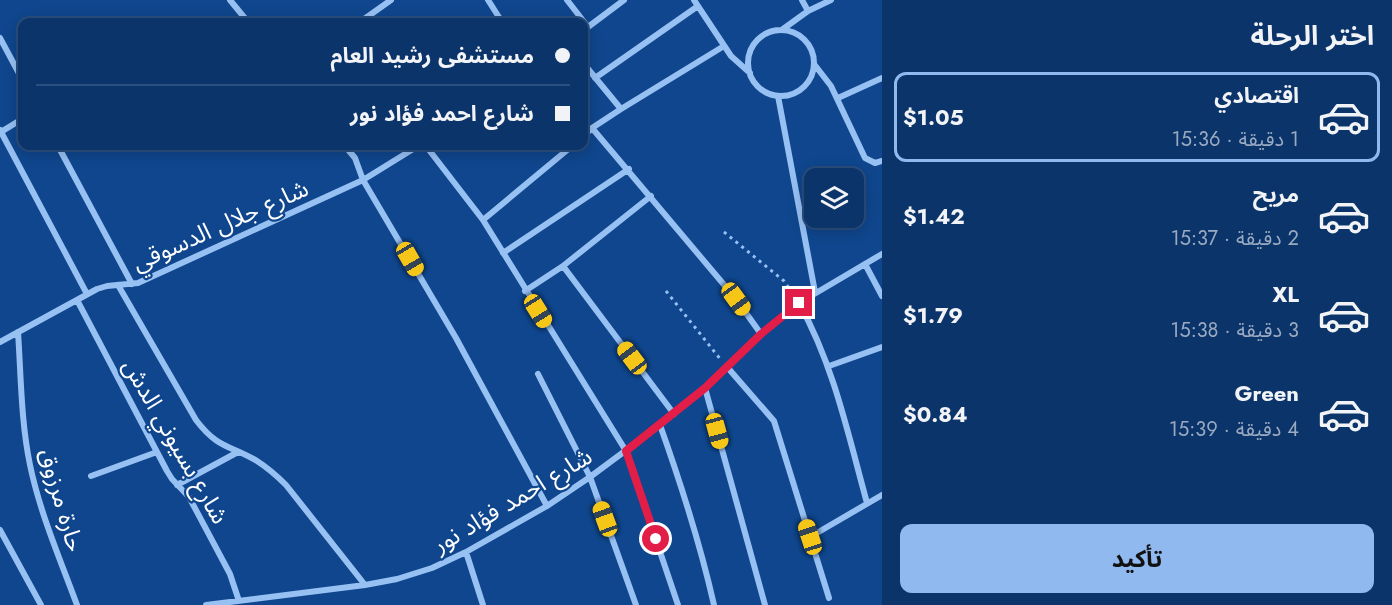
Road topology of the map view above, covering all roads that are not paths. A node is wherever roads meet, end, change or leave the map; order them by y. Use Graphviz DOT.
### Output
graph roads {
  1 [pos="230,0"];
  2 [pos="391,0"];
  3 [pos="488,0"];
  4 [pos="567,0"];
  5 [pos="611,0"];
  6 [pos="624,0"];
  7 [pos="802,0"];
  8 [pos="831,0"];
  9 [pos="696,3"];
  10 [pos="615,7"];
  11 [pos="808,11"];
  12 [pos="245,18"];
  13 [pos="366,18"];
  14 [pos="499,18"];
  15 [pos="579,18"];
  16 [pos="588,27"];
  17 [pos="783,29"];
  18 [pos="0,38"];
  19 [pos="724,46"];
  20 [pos="814,64"];
  21 [pos="588,69"];
  22 [pos="18,72"];
  23 [pos="750,73"];
  24 [pos="595,78"];
  25 [pos="882,78"];
  26 [pos="778,96"];
  27 [pos="838,98"];
  28 [pos="621,109"];
  29 [pos="18,122"];
  30 [pos="592,128"];
  31 [pos="1,131"];
  32 [pos="588,132"];
  33 [pos="60,150"];
  34 [pos="348,150"];
  35 [pos="412,150"];
  36 [pos="429,150"];
  37 [pos="567,150"];
  38 [pos="882,161"];
  39 [pos="629,170"];
  40 [pos="363,180"];
  41 [pos="651,196"];
  42 [pos="483,220"];
  43 [pos="503,253"];
  44 [pos="882,254"];
  45 [pos="865,264"];
  46 [pos="563,266"];
  47 [pos="132,284"];
  48 [pos="118,285"];
  49 [pos="525,291"];
  50 [pos="815,291"];
  51 [pos="87,294"];
  52 [pos="882,296"];
  53 [pos="77,300"];
  54 [pos="799,303"];
  55 [pos="18,332"];
  56 [pos="761,334"];
  57 [pos="0,342"];
  58 [pos="882,347"];
  59 [pos="829,366"];
  60 [pos="728,368"];
  61 [pos="538,374"];
  62 [pos="705,388"];
  63 [pos="674,414"];
  64 [pos="660,425"];
  65 [pos="626,451"];
  66 [pos="157,452"];
  67 [pos="238,452"];
  68 [pos="91,476"];
  69 [pos="590,477"];
  70 [pos="177,485"];
  71 [pos="882,495"];
  72 [pos="867,503"];
  73 [pos="547,506"];
  74 [pos="0,530"];
  75 [pos="810,537"];
  76 [pos="466,552"];
  77 [pos="365,585"];
  78 [pos="830,598"];
  79 [pos="239,602"];
  80 [pos="41,605"];
  81 [pos="77,605"];
  82 [pos="206,605"];
  83 [pos="483,605"];
  84 [pos="636,605"];
  85 [pos="678,605"];
  86 [pos="714,605"];
  87 [pos="765,605"];
  1 -- 12 [label="street"];
  2 -- 13 [label="street"];
  3 -- 14 [label="street"];
  4 -- 15 [label="street"];
  5 -- 10 [label="street"];
  6 -- 10 [label="street"];
  7 -- 11 [label="street"];
  8 -- 11 [label="street"];
  9 -- 19 [label="street"];
  9 -- 24 [label="street"];
  10 -- 16 [label="street"];
  11 -- 17 [label="street"];
  17 -- 20 [label="street"];
  17 -- 23 [label="street"];
  18 -- 22 [label="street"];
  19 -- 23 [label="street"];
  19 -- 28 [label="street"];
  20 -- 26 [label="street"];
  20 -- 27 [label="street"];
  21 -- 24 [label="street"];
  23 -- 26 [label="street"];
  24 -- 28 [label="street"];
  25 -- 27 [label="street"];
  26 -- 50 [label="street"];
  27 -- 38 [label="street"];
  28 -- 30 [label="street"];
  29 -- 31 [label="street"];
  30 -- 32 [label="street"];
  30 -- 39 [label="street"];
  31 -- 51 [label="street"];
  33 -- 47 [label="street"];
  34 -- 40 [label="street"];
  35 -- 40 [label="street, شارع جلال الدسوقي"];
  36 -- 42 [label="street"];
  37 -- 42 [label="street"];
  39 -- 41 [label="street"];
  39 -- 43 [label="street"];
  40 -- 47 [label="street, شارع جلال الدسوقي"];
  40 -- 73 [label="street"];
  41 -- 46 [label="street"];
  41 -- 56 [label="street"];
  42 -- 43 [label="street"];
  43 -- 49 [label="street"];
  44 -- 45 [label="street, شارع احمد فؤاد نور"];
  45 -- 50 [label="street, شارع احمد فؤاد نور"];
  45 -- 52 [label="street"];
  46 -- 49 [label="street"];
  46 -- 63 [label="street"];
  47 -- 48 [label="street, شارع جلال الدسوقي"];
  48 -- 51 [label="street, شارع جلال الدسوقي"];
  48 -- 67 [label="street"];
  49 -- 65 [label="street"];
  50 -- 54 [label="street, شارع احمد فؤاد نور"];
  51 -- 53 [label="street, شارع جلال الدسوقي"];
  53 -- 55 [label="street, شارع جلال الدسوقي"];
  53 -- 66 [label="street, شارع بسيوني الدش"];
  54 -- 56 [label="street, شارع احمد فؤاد نور"];
  54 -- 59 [label="street"];
  55 -- 57 [label="street, شارع جلال الدسوقي"];
  55 -- 81 [label="street, حارة مرزوق"];
  56 -- 60 [label="street, شارع احمد فؤاد نور"];
  58 -- 59 [label="street"];
  59 -- 72 [label="street"];
  60 -- 62 [label="street, شارع احمد فؤاد نور"];
  60 -- 75 [label="street"];
  61 -- 69 [label="street"];
  62 -- 63 [label="street, شارع احمد فؤاد نور"];
  62 -- 87 [label="street"];
  63 -- 64 [label="street, شارع احمد فؤاد نور"];
  64 -- 65 [label="street, شارع احمد فؤاد نور"];
  64 -- 86 [label="street"];
  65 -- 69 [label="street, شارع احمد فؤاد نور"];
  65 -- 85 [label="street"];
  66 -- 68 [label="street"];
  66 -- 70 [label="street, شارع بسيوني الدش"];
  67 -- 70 [label="street"];
  67 -- 77 [label="street"];
  69 -- 73 [label="street, شارع احمد فؤاد نور"];
  69 -- 84 [label="street"];
  70 -- 79 [label="street, شارع بسيوني الدش"];
  71 -- 72 [label="street"];
  72 -- 75 [label="street"];
  73 -- 76 [label="street, شارع احمد فؤاد نور"];
  74 -- 80 [label="street"];
  75 -- 78 [label="street"];
  76 -- 77 [label="street, شارع احمد فؤاد نور"];
  76 -- 83 [label="street"];
  77 -- 79 [label="street, شارع احمد فؤاد نور"];
  79 -- 82 [label="street, شارع احمد فؤاد نور"];
}
